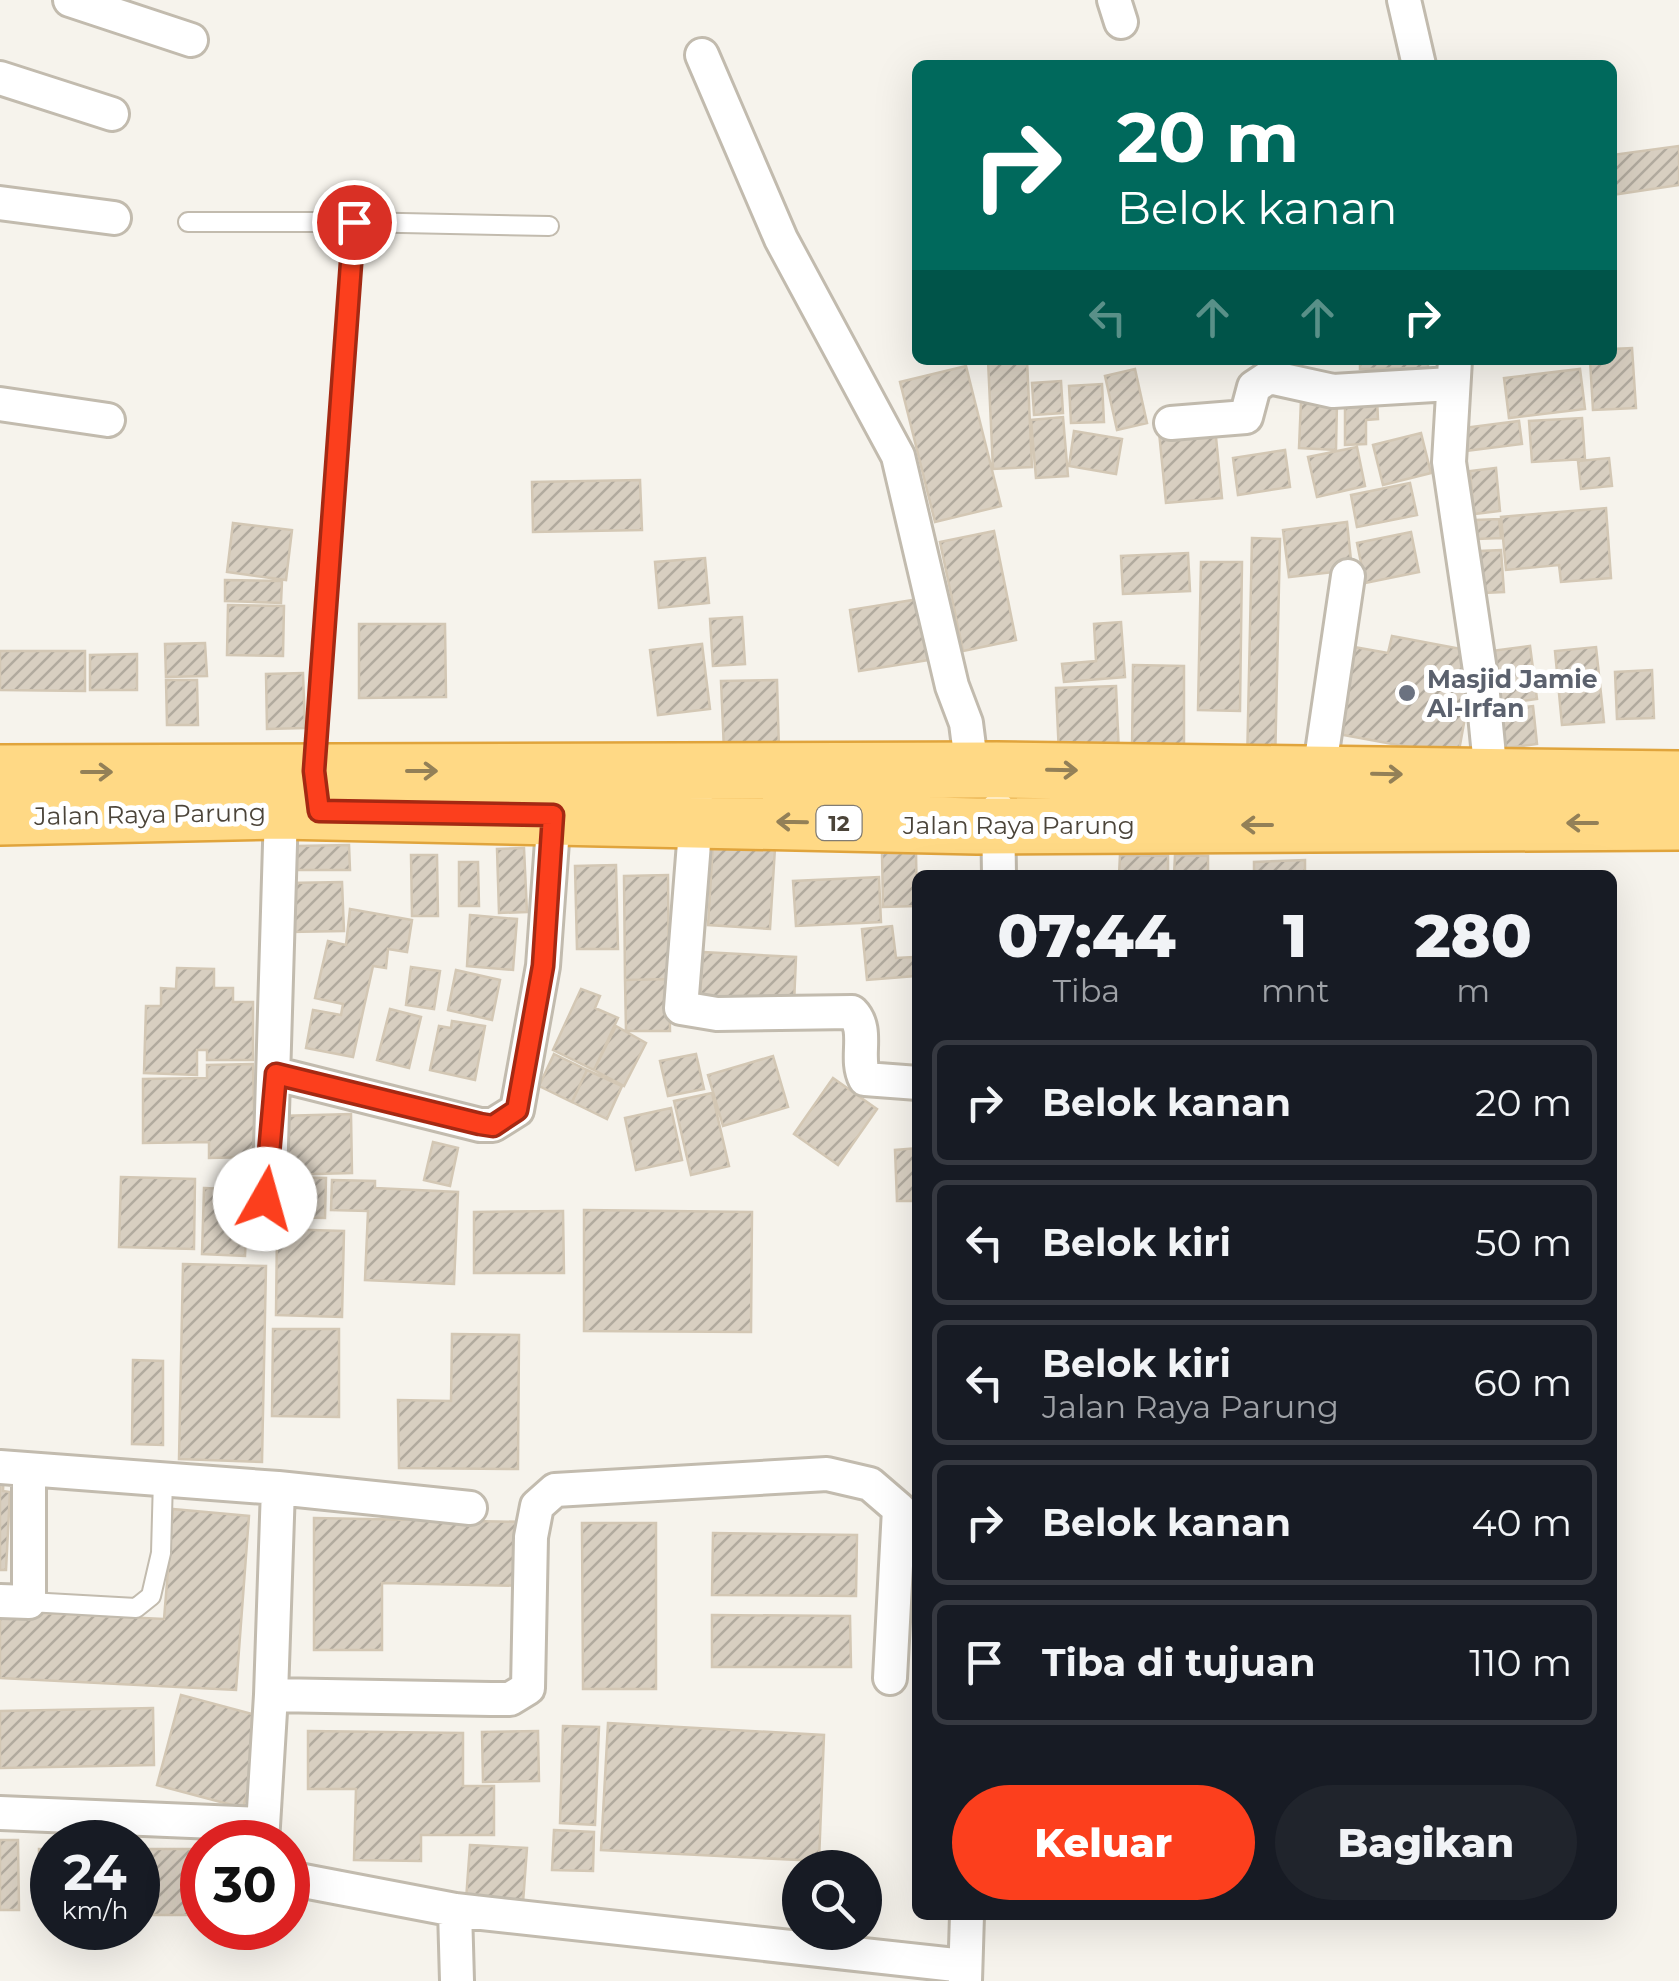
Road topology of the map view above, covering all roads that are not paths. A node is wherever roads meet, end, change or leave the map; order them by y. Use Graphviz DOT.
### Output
graph roads {
  1 [pos="70,0"];
  2 [pos="1404,0"];
  3 [pos="190,40"];
  4 [pos="702,55"];
  5 [pos="1418,60"];
  6 [pos="0,78"];
  7 [pos="112,114"];
  8 [pos="0,203"];
  9 [pos="114,218"];
  10 [pos="188,222"];
  11 [pos="354,222"];
  12 [pos="548,226"];
  13 [pos="1453,372"];
  14 [pos="0,404"];
  15 [pos="108,420"];
  16 [pos="1172,423"];
  17 [pos="1348,576"];
  18 [pos="985,770"];
  19 [pos="0,773"];
  20 [pos="1318,773"];
  21 [pos="1491,776"];
  22 [pos="1679,780"];
  23 [pos="555,793"];
  24 [pos="697,795"];
  25 [pos="304,798"];
  26 [pos="0,818"];
  27 [pos="1679,822"];
  28 [pos="999,850"];
  29 [pos="276,1074"];
  30 [pos="912,1083"];
  31 [pos="252,1223"];
  32 [pos="14,1469"];
  33 [pos="163,1479"];
  34 [pos="278,1488"];
  35 [pos="470,1508"];
  36 [pos="14,1601"];
  37 [pos="890,1678"];
  38 [pos="271,1695"];
  39 [pos="0,1814"];
  40 [pos="263,1820"];
  41 [pos="180,1828"];
  42 [pos="310,1882"];
  43 [pos="455,1910"];
  44 [pos="967,1920"];
  45 [pos="965,1973"];
  46 [pos="457,1981"];
  1 -- 3 [label="street"];
  2 -- 5 [label="street"];
  4 -- 18 [label="street"];
  6 -- 7 [label="street"];
  8 -- 9 [label="street"];
  10 -- 11 [label="lane"];
  11 -- 12 [label="lane"];
  11 -- 25 [label="lane"];
  13 -- 16 [label="street"];
  13 -- 21 [label="street"];
  14 -- 15 [label="street"];
  17 -- 20 [label="street"];
  18 -- 20 [label="highway, Jalan Raya Parung / 12, one-way"];
  18 -- 24 [label="highway, Jalan Raya Parung / 12"];
  18 -- 28 [label="street"];
  19 -- 25 [label="highway, Jalan Raya Parung / 12, one-way"];
  20 -- 21 [label="highway, Jalan Raya Parung / 12, one-way"];
  21 -- 22 [label="highway, Jalan Raya Parung / 12"];
  23 -- 24 [label="highway, Jalan Raya Parung / 12"];
  23 -- 25 [label="highway, Jalan Raya Parung / 12"];
  23 -- 29 [label="street"];
  28 -- 24 [label="highway, Jalan Raya Parung / 12, one-way"];
  24 -- 30 [label="street"];
  25 -- 26 [label="highway, Jalan Raya Parung / 12"];
  25 -- 29 [label="street"];
  27 -- 28 [label="highway, Jalan Raya Parung / 12, one-way"];
  29 -- 31 [label="street"];
  32 -- 33 [label="street"];
  32 -- 36 [label="street"];
  33 -- 34 [label="street"];
  33 -- 36 [label="lane"];
  34 -- 35 [label="street"];
  34 -- 38 [label="street"];
  37 -- 38 [label="street"];
  38 -- 40 [label="street"];
  39 -- 41 [label="street"];
  42 -- 43 [label="street"];
  43 -- 45 [label="street"];
  43 -- 46 [label="street"];
  44 -- 45 [label="street"];
}
